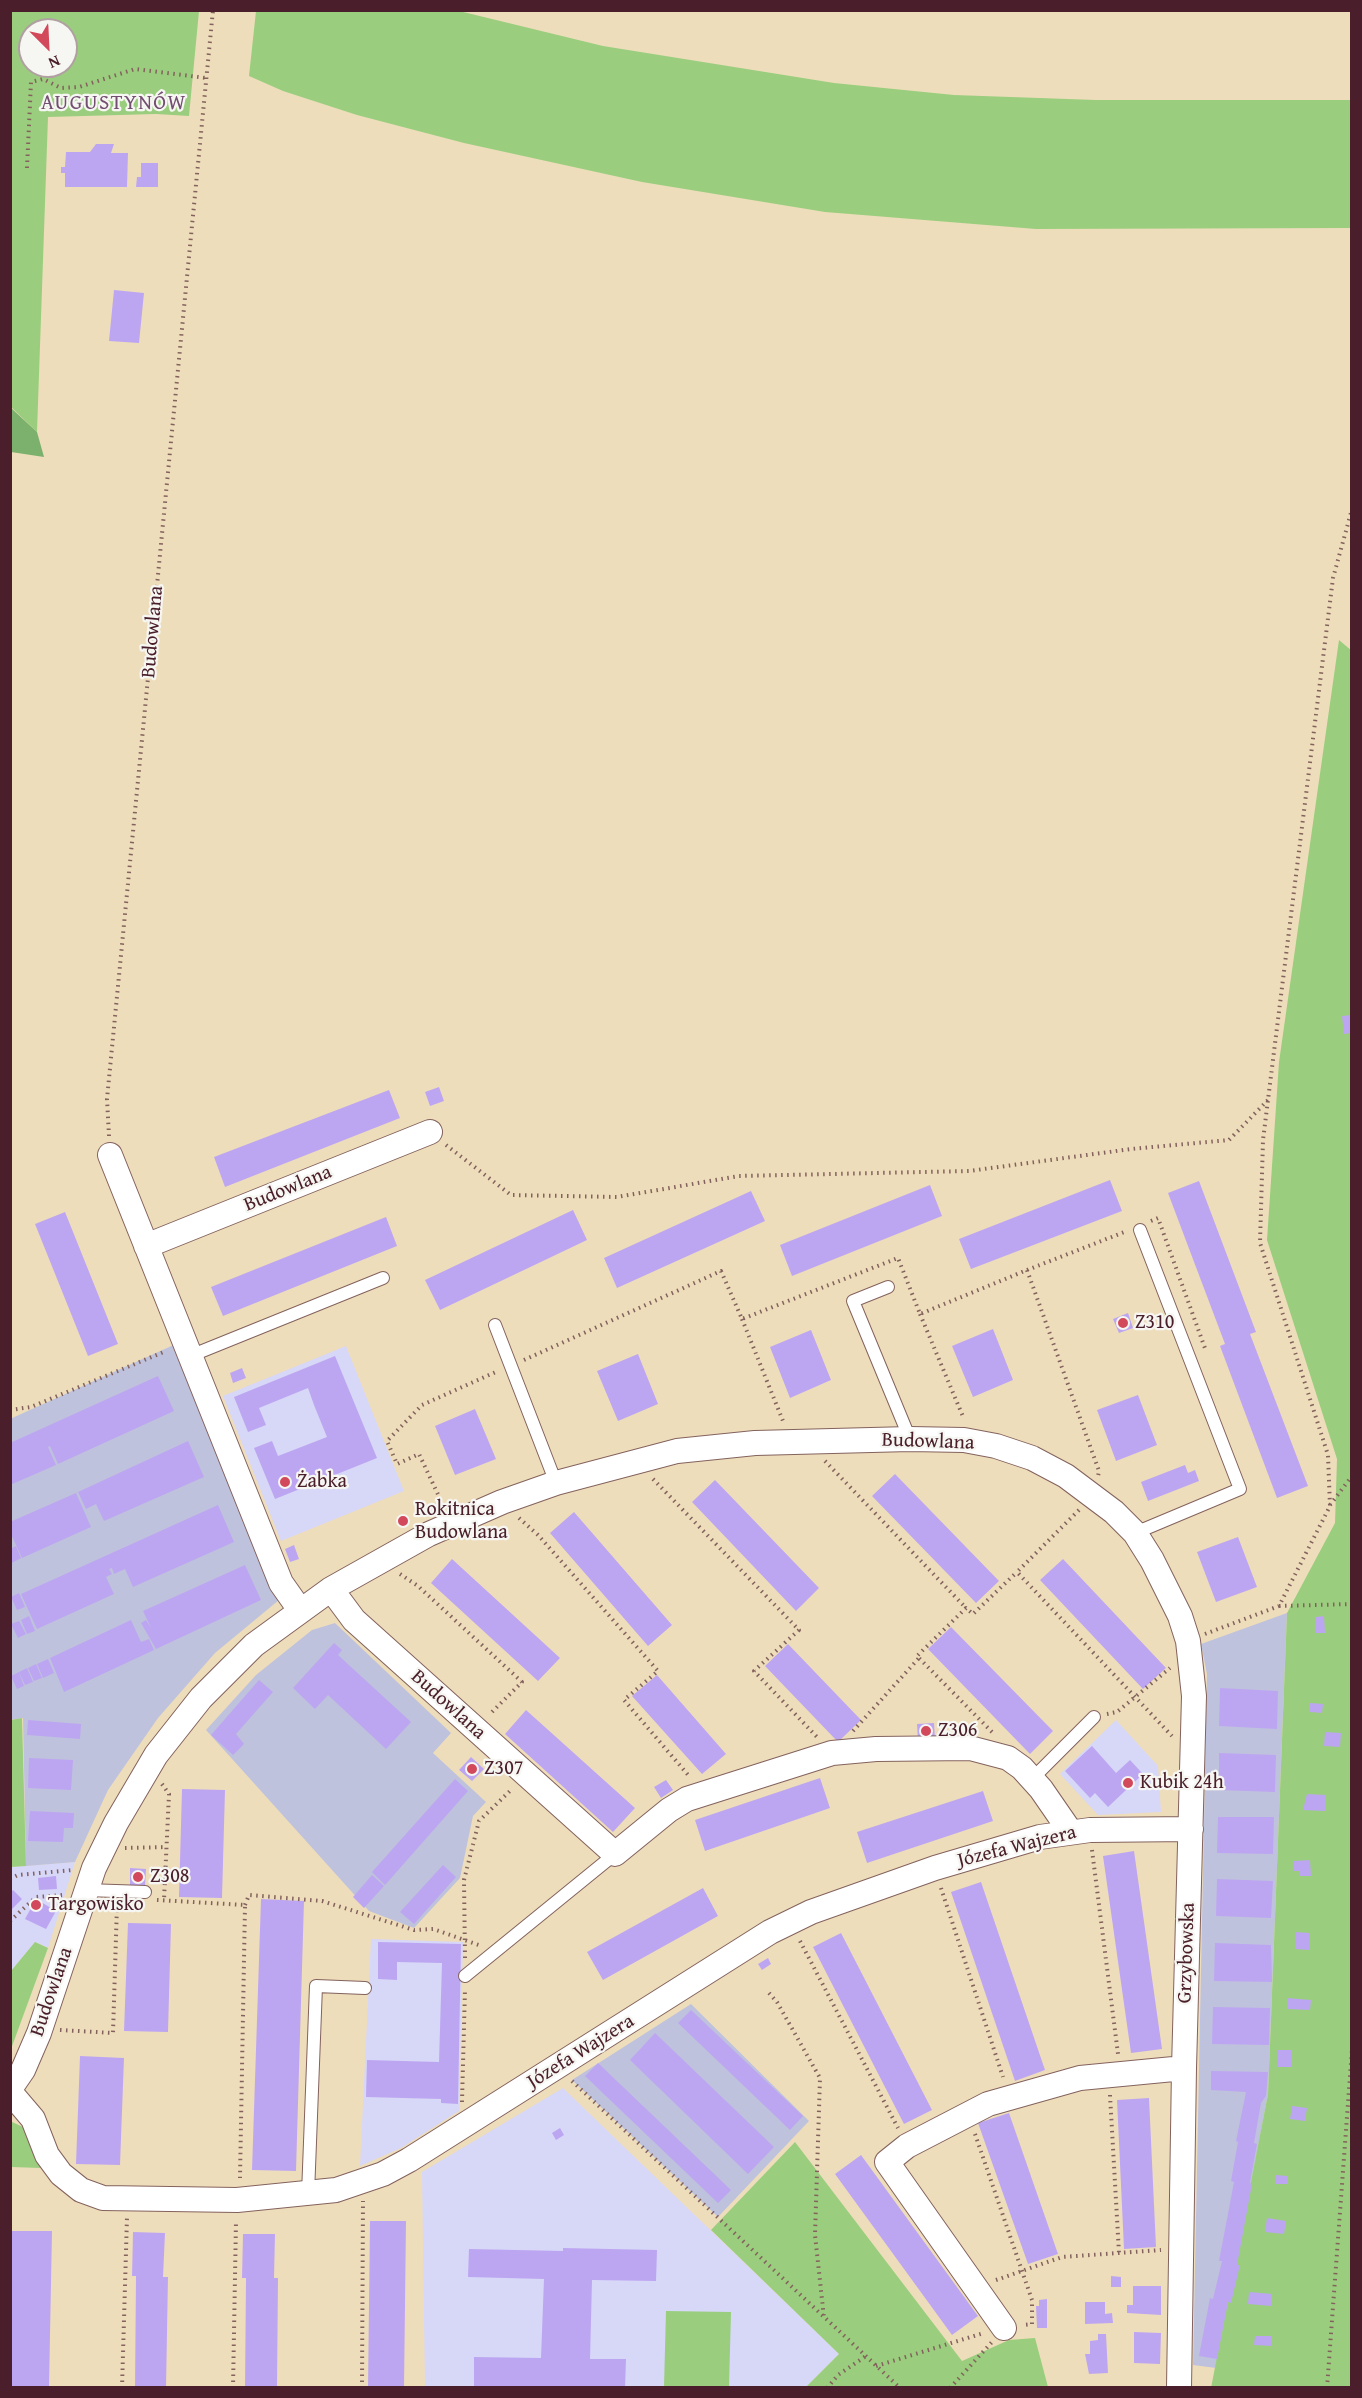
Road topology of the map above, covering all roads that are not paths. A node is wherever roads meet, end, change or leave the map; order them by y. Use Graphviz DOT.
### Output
graph roads {
  1 [pos="430,1132"];
  2 [pos="110,1155"];
  3 [pos="1140,1230"];
  4 [pos="146,1246"];
  5 [pos="383,1278"];
  6 [pos="888,1287"];
  7 [pos="495,1325"];
  8 [pos="188,1350"];
  9 [pos="910,1439"];
  10 [pos="556,1482"];
  11 [pos="1135,1533"];
  12 [pos="331,1589"];
  13 [pos="300,1610"];
  14 [pos="1094,1717"];
  15 [pos="1032,1779"];
  16 [pos="1191,1829"];
  17 [pos="1080,1831"];
  18 [pos="615,1854"];
  19 [pos="83,1884"];
  20 [pos="149,1896"];
  21 [pos="465,1976"];
  22 [pos="365,1988"];
  23 [pos="1184,2068"];
  24 [pos="10,2090"];
  25 [pos="308,2194"];
  26 [pos="1005,2328"];
  27 [pos="1179,2388"];
  1 -- 4 [label="street, Budowlana"];
  2 -- 4 [label="street"];
  3 -- 11 [label="lane"];
  4 -- 8 [label="street"];
  5 -- 8 [label="lane"];
  6 -- 9 [label="lane"];
  7 -- 10 [label="lane"];
  8 -- 13 [label="street"];
  9 -- 10 [label="street, Budowlana"];
  9 -- 11 [label="street, Budowlana"];
  10 -- 12 [label="street, Budowlana"];
  11 -- 16 [label="street, Grzybowska"];
  12 -- 13 [label="street, Budowlana"];
  12 -- 18 [label="street, Budowlana"];
  13 -- 19 [label="street, Budowlana"];
  14 -- 15 [label="lane"];
  15 -- 17 [label="street"];
  15 -- 18 [label="street"];
  16 -- 17 [label="street, Józefa Wajzera"];
  16 -- 23 [label="street, Grzybowska"];
  17 -- 25 [label="street, Józefa Wajzera"];
  18 -- 21 [label="lane"];
  19 -- 20 [label="lane"];
  19 -- 24 [label="street, Budowlana"];
  22 -- 25 [label="lane"];
  23 -- 26 [label="street"];
  23 -- 27 [label="street, Grzybowska"];
  24 -- 25 [label="street, Józefa Wajzera"];
}
